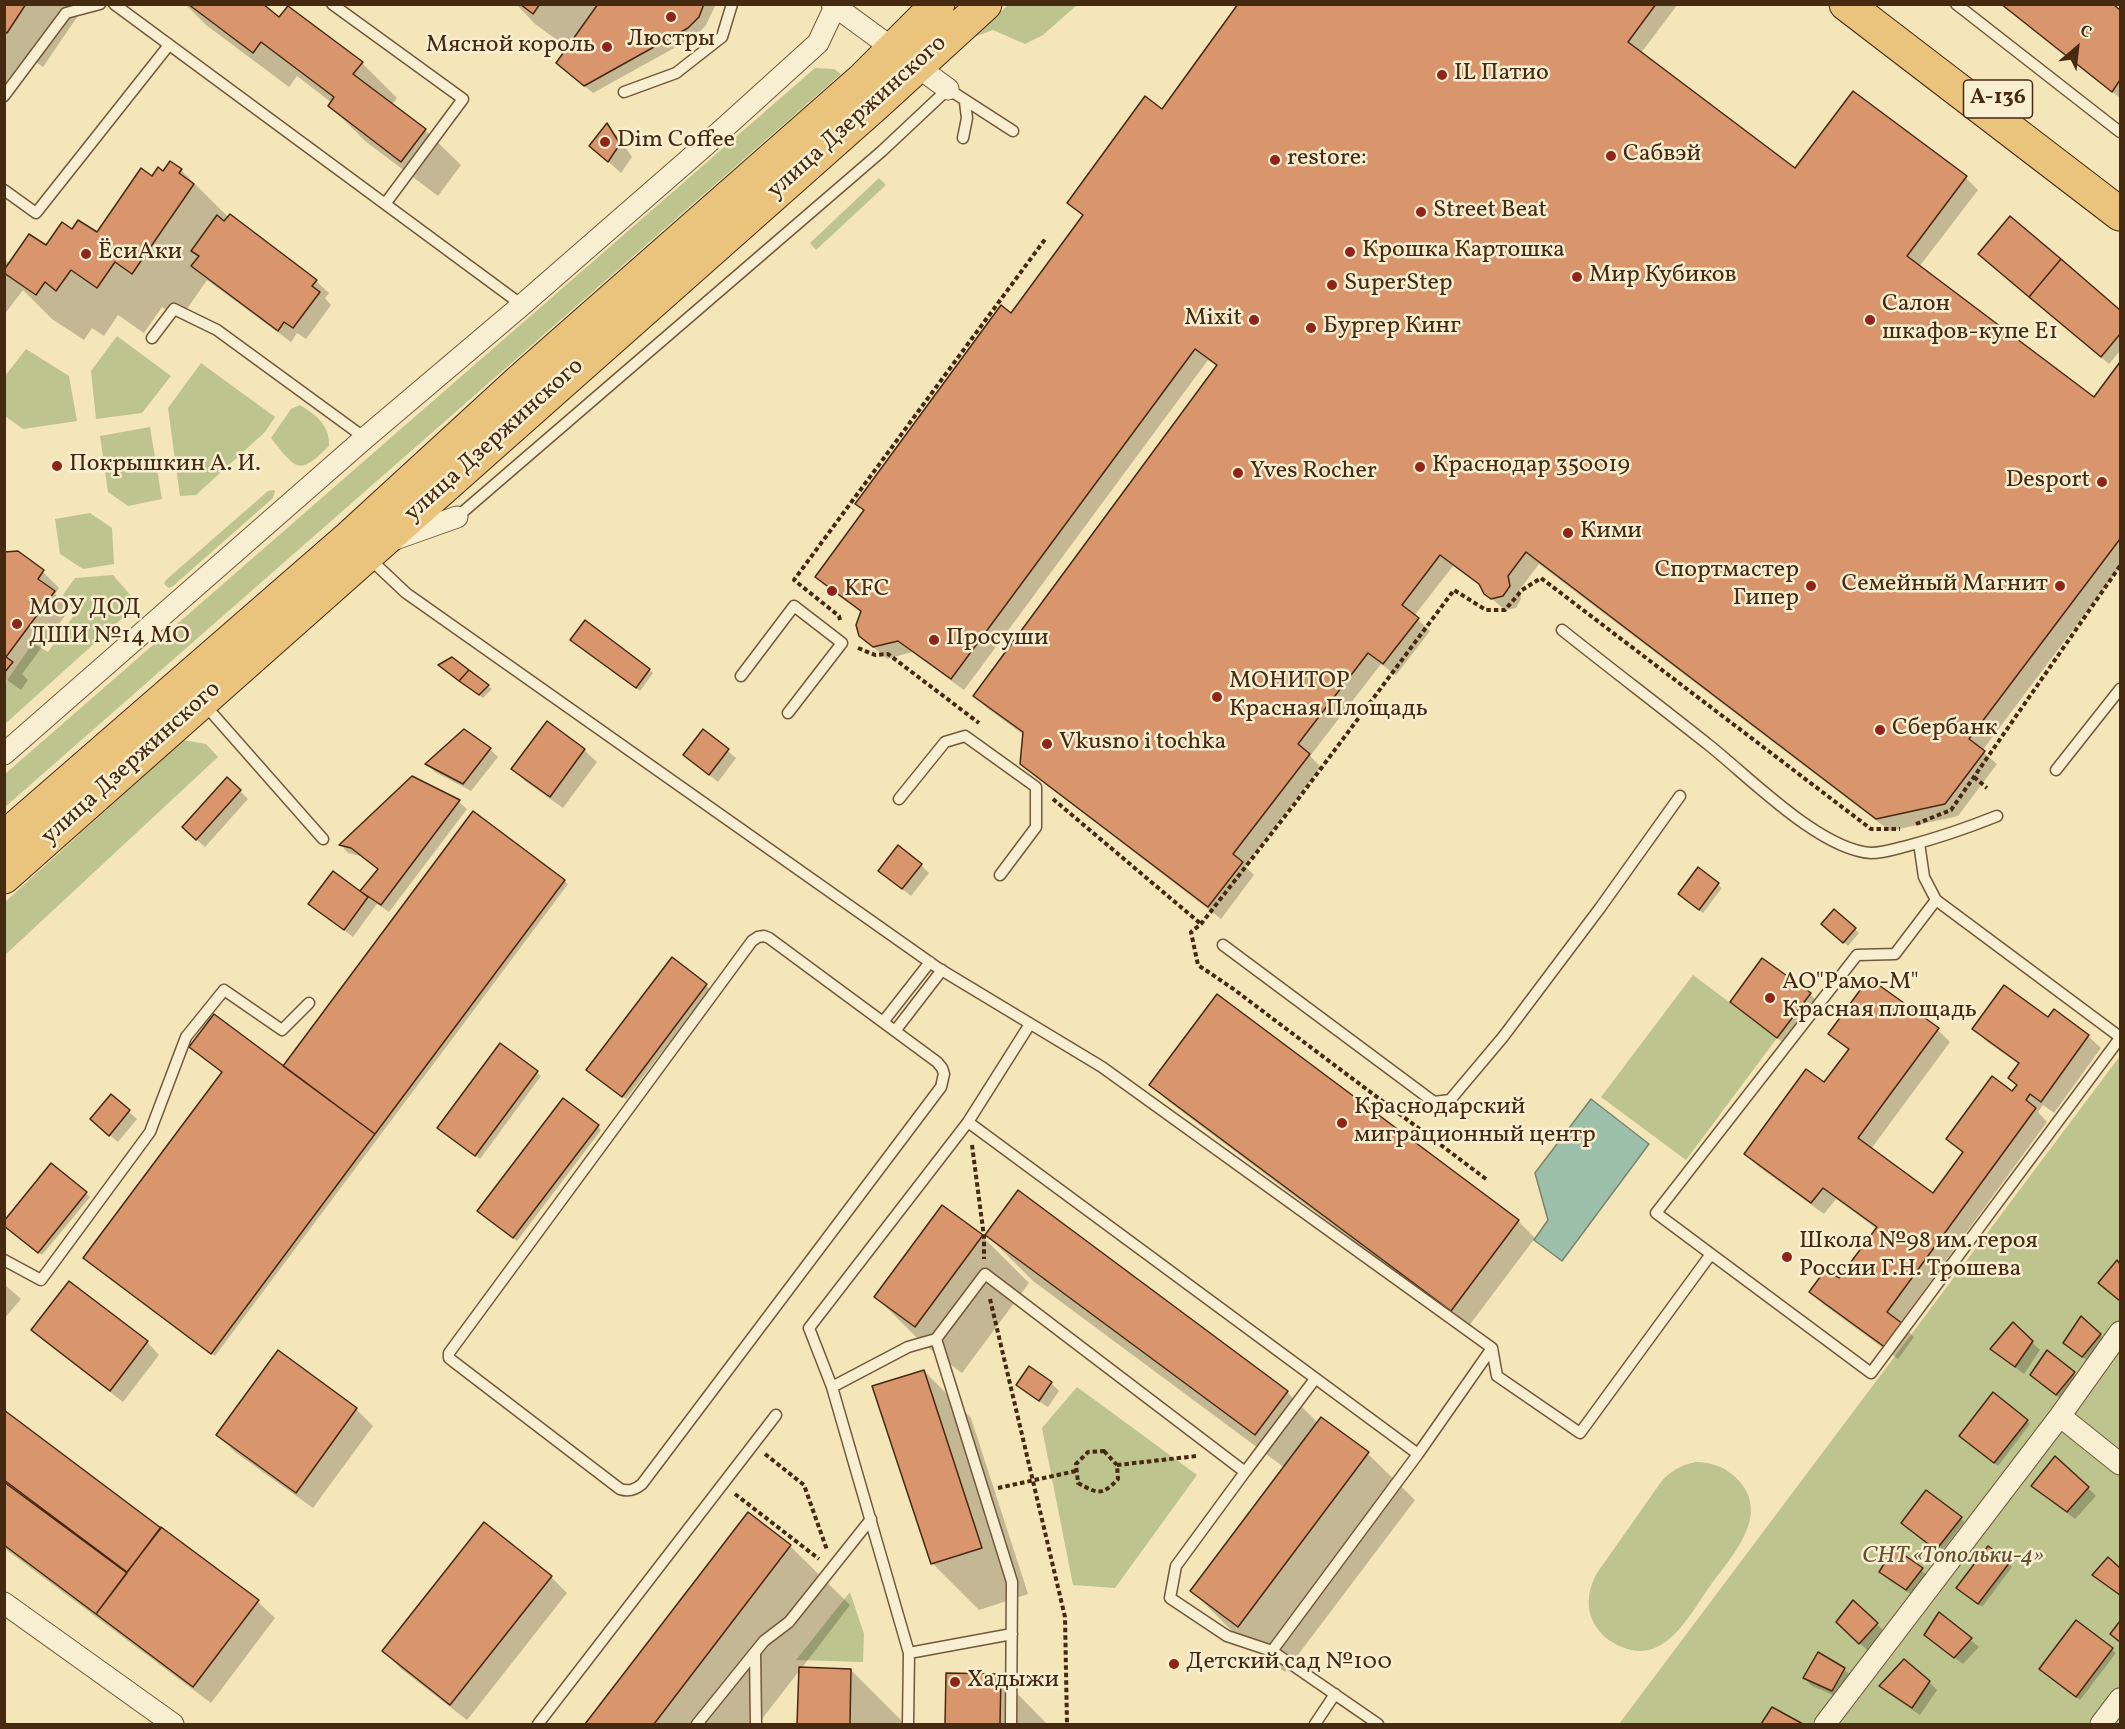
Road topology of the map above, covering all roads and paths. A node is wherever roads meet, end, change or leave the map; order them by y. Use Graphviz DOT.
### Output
graph roads {
  1 [pos="100,4"];
  2 [pos="114,4"];
  3 [pos="332,4"];
  4 [pos="732,4"];
  5 [pos="938,4"];
  6 [pos="985,4"];
  7 [pos="1846,4"];
  8 [pos="1875,4"];
  9 [pos="1956,4"];
  10 [pos="835,5"];
  11 [pos="169,45"];
  12 [pos="905,58"];
  13 [pos="948,89"];
  14 [pos="624,92"];
  15 [pos="4,96"];
  16 [pos="965,102"];
  17 [pos="1013,132"];
  18 [pos="2121,132"];
  19 [pos="963,138"];
  20 [pos="4,190"];
  21 [pos="2121,193"];
  22 [pos="384,204"];
  23 [pos="2121,214"];
  24 [pos="1046,238"];
  25 [pos="522,306"];
  26 [pos="152,338"];
  27 [pos="365,438"];
  28 [pos="457,517"];
  29 [pos="372,550"];
  30 [pos="2121,566"];
  31 [pos="842,625"];
  32 [pos="1562,630"];
  33 [pos="852,642"];
  34 [pos="741,676"];
  35 [pos="2121,689"];
  36 [pos="202,701"];
  37 [pos="788,713"];
  38 [pos="979,723"];
  39 [pos="4,754"];
  40 [pos="2056,770"];
  41 [pos="1974,777"];
  42 [pos="1987,788"];
  43 [pos="1047,794"];
  44 [pos="1680,796"];
  45 [pos="899,798"];
  46 [pos="1997,816"];
  47 [pos="1913,825"];
  48 [pos="1904,829"];
  49 [pos="4,838"];
  50 [pos="323,839"];
  51 [pos="1918,843"];
  52 [pos="1000,875"];
  53 [pos="4,877"];
  54 [pos="1935,900"];
  55 [pos="1201,924"];
  56 [pos="1223,945"];
  57 [pos="930,962"];
  58 [pos="942,970"];
  59 [pos="309,1004"];
  60 [pos="883,1022"];
  61 [pos="1030,1024"];
  62 [pos="895,1031"];
  63 [pos="2119,1033"];
  64 [pos="968,1122"];
  65 [pos="1486,1179"];
  66 [pos="1711,1254"];
  67 [pos="4,1260"];
  68 [pos="985,1274"];
  69 [pos="2121,1332"];
  70 [pos="936,1339"];
  71 [pos="1492,1348"];
  72 [pos="1315,1379"];
  73 [pos="832,1387"];
  74 [pos="776,1415"];
  75 [pos="2060,1416"];
  76 [pos="753,1444"];
  77 [pos="1219,1453"];
  78 [pos="1418,1454"];
  79 [pos="2121,1464"];
  80 [pos="1117,1466"];
  81 [pos="1076,1471"];
  82 [pos="1245,1472"];
  83 [pos="1033,1480"];
  84 [pos="722,1484"];
  85 [pos="984,1491"];
  86 [pos="871,1519"];
  87 [pos="834,1565"];
  88 [pos="4,1603"];
  89 [pos="1012,1634"];
  90 [pos="1272,1651"];
  91 [pos="755,1652"];
  92 [pos="909,1653"];
  93 [pos="1335,1694"];
  94 [pos="2121,1699"];
  95 [pos="172,1725"];
  96 [pos="538,1725"];
  97 [pos="698,1725"];
  98 [pos="756,1725"];
  99 [pos="908,1725"];
  100 [pos="1011,1725"];
  101 [pos="1068,1725"];
  102 [pos="1315,1725"];
  103 [pos="1378,1725"];
  104 [pos="1826,1725"];
  105 [pos="2101,1725"];
  1 -- 15 [label="lane"];
  2 -- 11 [label="lane"];
  3 -- 22 [label="lane"];
  4 -- 14 [label="lane"];
  5 -- 12 [label="main road, улица Дзержинского"];
  6 -- 12 [label="main road, улица Дзержинского"];
  7 -- 23 [label="main road, А-136"];
  8 -- 21 [label="main road, А-136"];
  9 -- 18 [label="lane"];
  10 -- 12 [label="street"];
  10 -- 25 [label="street"];
  11 -- 20 [label="lane"];
  11 -- 22 [label="lane"];
  12 -- 13 [label="street"];
  12 -- 29 [label="main road, улица Дзержинского"];
  12 -- 49 [label="main road, улица Дзержинского"];
  13 -- 16 [label="lane"];
  13 -- 28 [label="lane"];
  16 -- 17 [label="lane"];
  16 -- 19 [label="lane"];
  22 -- 25 [label="lane"];
  24 -- 31 [label="path"];
  25 -- 27 [label="street"];
  26 -- 27 [label="lane"];
  27 -- 39 [label="street"];
  28 -- 29 [label="street"];
  29 -- 36 [label="main road, улица Дзержинского"];
  29 -- 57 [label="lane"];
  30 -- 41 [label="path"];
  32 -- 51 [label="lane"];
  33 -- 38 [label="path"];
  34 -- 37 [label="lane"];
  35 -- 40 [label="lane"];
  36 -- 50 [label="lane"];
  36 -- 53 [label="main road, улица Дзержинского"];
  41 -- 42 [label="path"];
  41 -- 47 [label="path"];
  43 -- 55 [label="path"];
  44 -- 56 [label="lane"];
  45 -- 52 [label="lane"];
  46 -- 51 [label="lane"];
  48 -- 55 [label="path"];
  51 -- 54 [label="lane"];
  54 -- 63 [label="lane"];
  54 -- 66 [label="lane"];
  55 -- 65 [label="path"];
  57 -- 58 [label="lane"];
  57 -- 60 [label="lane"];
  58 -- 61 [label="lane"];
  58 -- 62 [label="lane"];
  59 -- 67 [label="lane"];
  60 -- 62 [label="lane"];
  60 -- 62 [label="lane"];
  61 -- 64 [label="lane"];
  61 -- 71 [label="lane"];
  63 -- 66 [label="lane"];
  64 -- 68 [label="path"];
  64 -- 72 [label="lane"];
  64 -- 73 [label="lane"];
  66 -- 71 [label="lane"];
  68 -- 70 [label="lane"];
  68 -- 77 [label="lane"];
  68 -- 83 [label="path"];
  69 -- 75 [label="street"];
  70 -- 73 [label="lane"];
  70 -- 85 [label="lane"];
  71 -- 78 [label="lane"];
  72 -- 78 [label="lane"];
  72 -- 82 [label="lane"];
  73 -- 86 [label="lane"];
  74 -- 76 [label="lane"];
  75 -- 79 [label="street"];
  75 -- 104 [label="street"];
  76 -- 84 [label="lane"];
  76 -- 87 [label="path"];
  77 -- 80 [label="path"];
  77 -- 82 [label="lane"];
  78 -- 90 [label="lane"];
  80 -- 81 [label="path"];
  80 -- 81 [label="path"];
  81 -- 83 [label="path"];
  82 -- 90 [label="lane"];
  83 -- 85 [label="path"];
  83 -- 101 [label="path"];
  84 -- 87 [label="path"];
  84 -- 96 [label="lane"];
  85 -- 89 [label="lane"];
  86 -- 87 [label="lane"];
  86 -- 92 [label="lane"];
  87 -- 91 [label="lane"];
  88 -- 95 [label="street"];
  89 -- 92 [label="lane"];
  89 -- 100 [label="lane"];
  90 -- 93 [label="lane"];
  91 -- 97 [label="lane"];
  91 -- 98 [label="lane"];
  92 -- 99 [label="lane"];
  93 -- 102 [label="lane"];
  93 -- 103 [label="lane"];
  94 -- 105 [label="street"];
}
